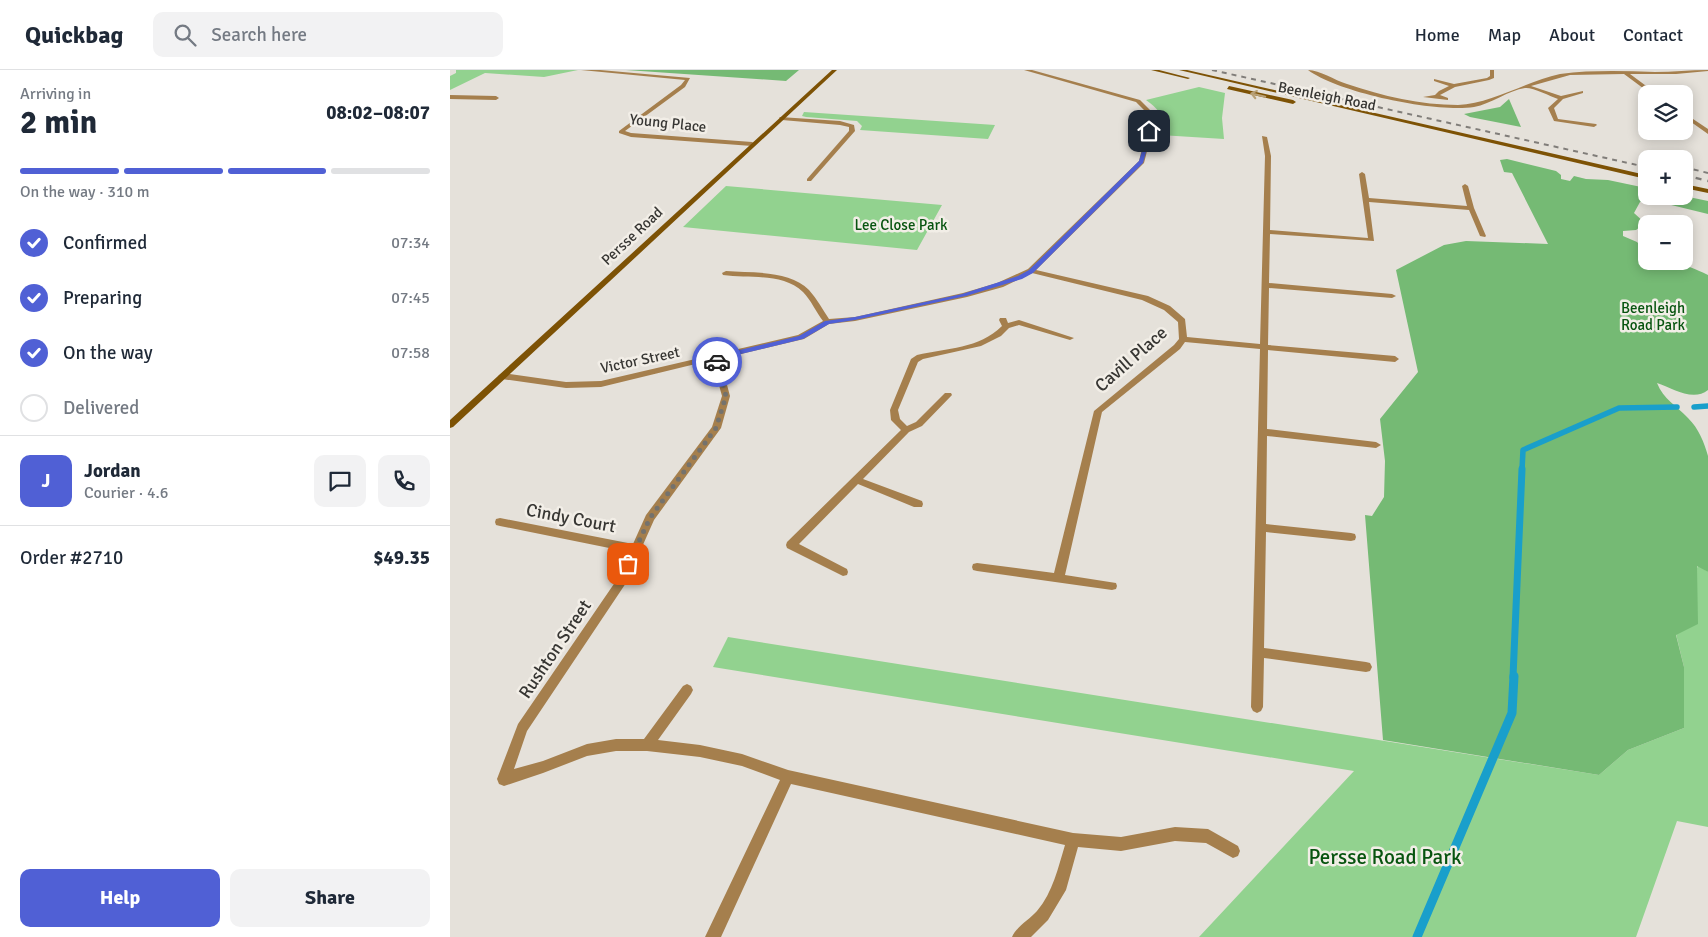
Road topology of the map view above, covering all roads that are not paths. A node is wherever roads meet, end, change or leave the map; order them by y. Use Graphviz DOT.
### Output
graph roads {
  1 [pos="583,70"];
  2 [pos="835,70"];
  3 [pos="1026,70"];
  4 [pos="1155,70"];
  5 [pos="1181,70"];
  6 [pos="1310,70"];
  7 [pos="1492,70"];
  8 [pos="1708,70"];
  9 [pos="1624,72"];
  10 [pos="1436,80"];
  11 [pos="1642,85"];
  12 [pos="1453,86"];
  13 [pos="1526,86"];
  14 [pos="1581,92"];
  15 [pos="1426,96"];
  16 [pos="1438,96"];
  17 [pos="450,97"];
  18 [pos="496,98"];
  19 [pos="1561,98"];
  20 [pos="1446,99"];
  21 [pos="782,118"];
  22 [pos="1693,121"];
  23 [pos="1409,124"];
  24 [pos="1594,124"];
  25 [pos="1708,132"];
  26 [pos="752,144"];
  27 [pos="1276,147"];
  28 [pos="1362,174"];
  29 [pos="1638,175"];
  30 [pos="809,180"];
  31 [pos="1465,186"];
  32 [pos="1693,188"];
  33 [pos="1708,191"];
  34 [pos="1366,200"];
  35 [pos="1471,208"];
  36 [pos="1266,232"];
  37 [pos="1483,236"];
  38 [pos="1031,271"];
  39 [pos="726,273"];
  40 [pos="1265,285"];
  41 [pos="1392,296"];
  42 [pos="827,322"];
  43 [pos="1070,338"];
  44 [pos="1183,339"];
  45 [pos="1264,346"];
  46 [pos="716,358"];
  47 [pos="1395,359"];
  48 [pos="502,376"];
  49 [pos="948,395"];
  50 [pos="450,425"];
  51 [pos="906,430"];
  52 [pos="1262,432"];
  53 [pos="1376,445"];
  54 [pos="857,480"];
  55 [pos="918,504"];
  56 [pos="500,522"];
  57 [pos="1260,527"];
  58 [pos="1351,538"];
  59 [pos="635,549"];
  60 [pos="977,567"];
  61 [pos="843,572"];
  62 [pos="1059,577"];
  63 [pos="1112,586"];
  64 [pos="1258,652"];
  65 [pos="1366,667"];
  66 [pos="687,690"];
  67 [pos="1257,707"];
  68 [pos="648,745"];
  69 [pos="788,777"];
  70 [pos="1073,840"];
  71 [pos="1233,851"];
  72 [pos="713,937"];
  73 [pos="1020,937"];
  1 -- 26 [label="street, Young Place"];
  2 -- 21 [label="main road, Persse Road"];
  3 -- 38 [label="street, Victor Street"];
  23 -- 4 [label="main road, Beenleigh Road, one-way"];
  5 -- 23 [label="main road, Beenleigh Road"];
  6 -- 13 [label="street"];
  7 -- 12 [label="street"];
  8 -- 9 [label="street"];
  9 -- 11 [label="street"];
  9 -- 13 [label="street"];
  10 -- 12 [label="street"];
  12 -- 16 [label="street"];
  13 -- 19 [label="street"];
  14 -- 19 [label="street"];
  15 -- 16 [label="street"];
  16 -- 20 [label="street"];
  17 -- 18 [label="street"];
  19 -- 24 [label="street"];
  21 -- 26 [label="main road, Persse Road"];
  21 -- 30 [label="street"];
  22 -- 25 [label="street"];
  23 -- 29 [label="main road, Beenleigh Road"];
  26 -- 48 [label="main road, Persse Road"];
  27 -- 36 [label="street"];
  28 -- 34 [label="street"];
  31 -- 35 [label="street"];
  32 -- 33 [label="main road"];
  34 -- 35 [label="street"];
  34 -- 36 [label="street"];
  35 -- 37 [label="street"];
  36 -- 40 [label="street"];
  38 -- 42 [label="street, Victor Street"];
  38 -- 44 [label="street, Cavill Place"];
  39 -- 42 [label="street"];
  40 -- 41 [label="street"];
  40 -- 45 [label="street"];
  42 -- 46 [label="street, Victor Street"];
  43 -- 51 [label="street"];
  44 -- 45 [label="street"];
  44 -- 62 [label="street, Cavill Place"];
  45 -- 47 [label="street"];
  45 -- 52 [label="street"];
  46 -- 48 [label="street, Victor Street"];
  46 -- 59 [label="street, Rushton Street"];
  48 -- 50 [label="main road, Persse Road"];
  49 -- 51 [label="street"];
  51 -- 54 [label="street"];
  52 -- 53 [label="street"];
  52 -- 57 [label="street"];
  54 -- 55 [label="street"];
  54 -- 61 [label="street"];
  56 -- 59 [label="street, Cindy Court"];
  57 -- 58 [label="street"];
  57 -- 64 [label="street"];
  59 -- 68 [label="street, Rushton Street"];
  60 -- 62 [label="street"];
  62 -- 63 [label="street"];
  64 -- 65 [label="street"];
  64 -- 67 [label="street"];
  66 -- 68 [label="street"];
  68 -- 69 [label="street"];
  69 -- 70 [label="street"];
  69 -- 72 [label="street"];
  70 -- 71 [label="street"];
  70 -- 73 [label="street"];
}
